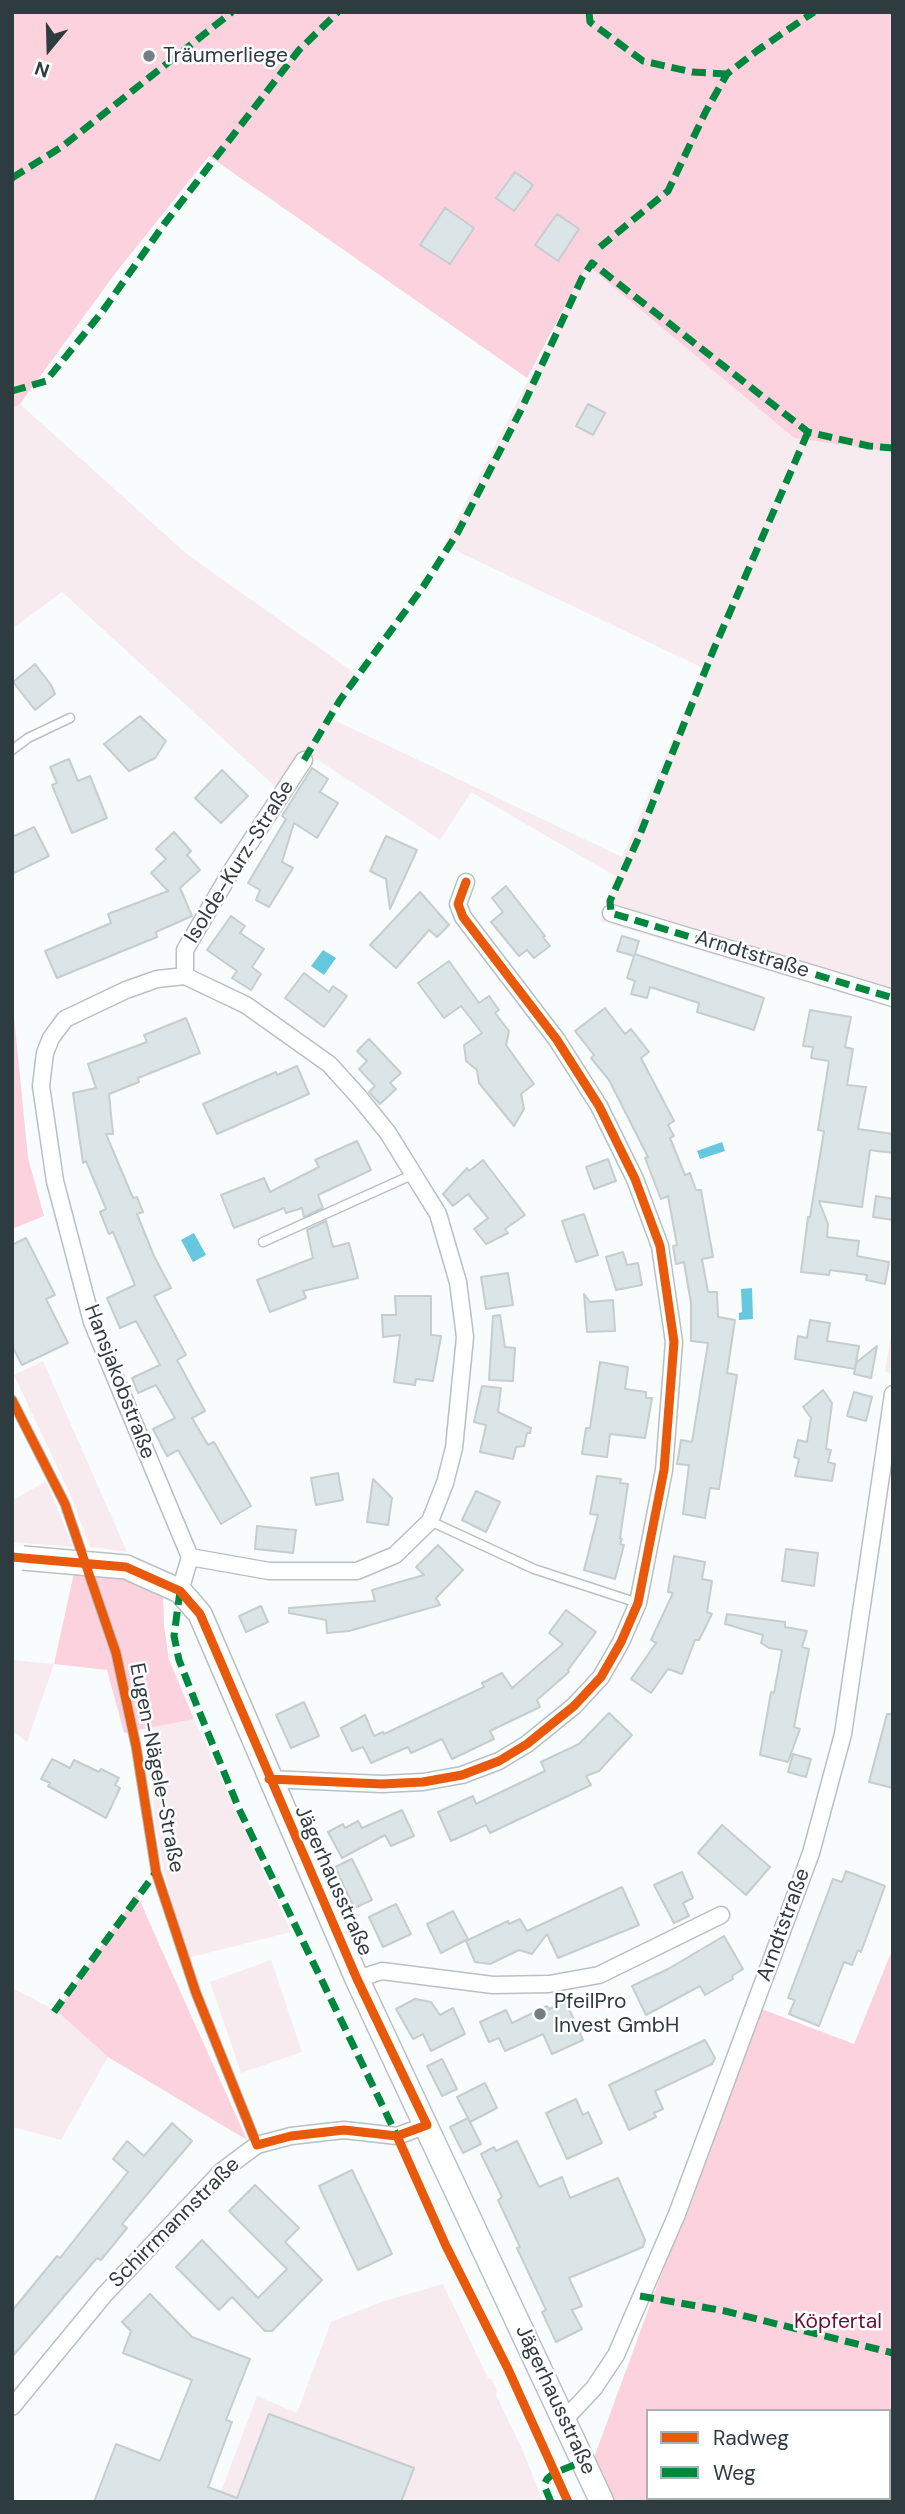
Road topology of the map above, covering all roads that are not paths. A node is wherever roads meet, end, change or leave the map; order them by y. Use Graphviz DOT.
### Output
graph roads {
  1 [pos="70,718"];
  2 [pos="12,750"];
  3 [pos="304,760"];
  4 [pos="466,882"];
  5 [pos="611,913"];
  6 [pos="185,976"];
  7 [pos="893,998"];
  8 [pos="414,1174"];
  9 [pos="263,1242"];
  10 [pos="893,1394"];
  11 [pos="12,1400"];
  12 [pos="430,1521"];
  13 [pos="190,1557"];
  14 [pos="18,1558"];
  15 [pos="180,1591"];
  16 [pos="638,1603"];
  17 [pos="269,1779"];
  18 [pos="722,1915"];
  19 [pos="357,1979"];
  20 [pos="428,2125"];
  21 [pos="257,2145"];
  22 [pos="12,2407"];
  23 [pos="565,2419"];
  24 [pos="602,2502"];
  1 -- 2 [label="lane"];
  3 -- 6 [label="street, Isolde-Kurz-Straße"];
  4 -- 16 [label="street"];
  5 -- 7 [label="street, Arndtstraße"];
  6 -- 8 [label="street"];
  6 -- 13 [label="street, Hansjakobstraße"];
  8 -- 9 [label="lane"];
  8 -- 12 [label="street"];
  10 -- 23 [label="street, Arndtstraße"];
  11 -- 21 [label="lane, Eugen-Nägele-Straße"];
  12 -- 13 [label="street"];
  12 -- 16 [label="lane"];
  13 -- 15 [label="street"];
  14 -- 15 [label="street, Jägerhausstraße, bridge"];
  15 -- 17 [label="street, Jägerhausstraße"];
  16 -- 17 [label="street"];
  17 -- 19 [label="street, Jägerhausstraße"];
  18 -- 19 [label="street"];
  19 -- 20 [label="street, Jägerhausstraße"];
  20 -- 21 [label="street, Schirrmannstraße"];
  20 -- 23 [label="street, Jägerhausstraße"];
  21 -- 22 [label="street, Schirrmannstraße"];
  23 -- 24 [label="street, Jägerhausstraße"];
}
